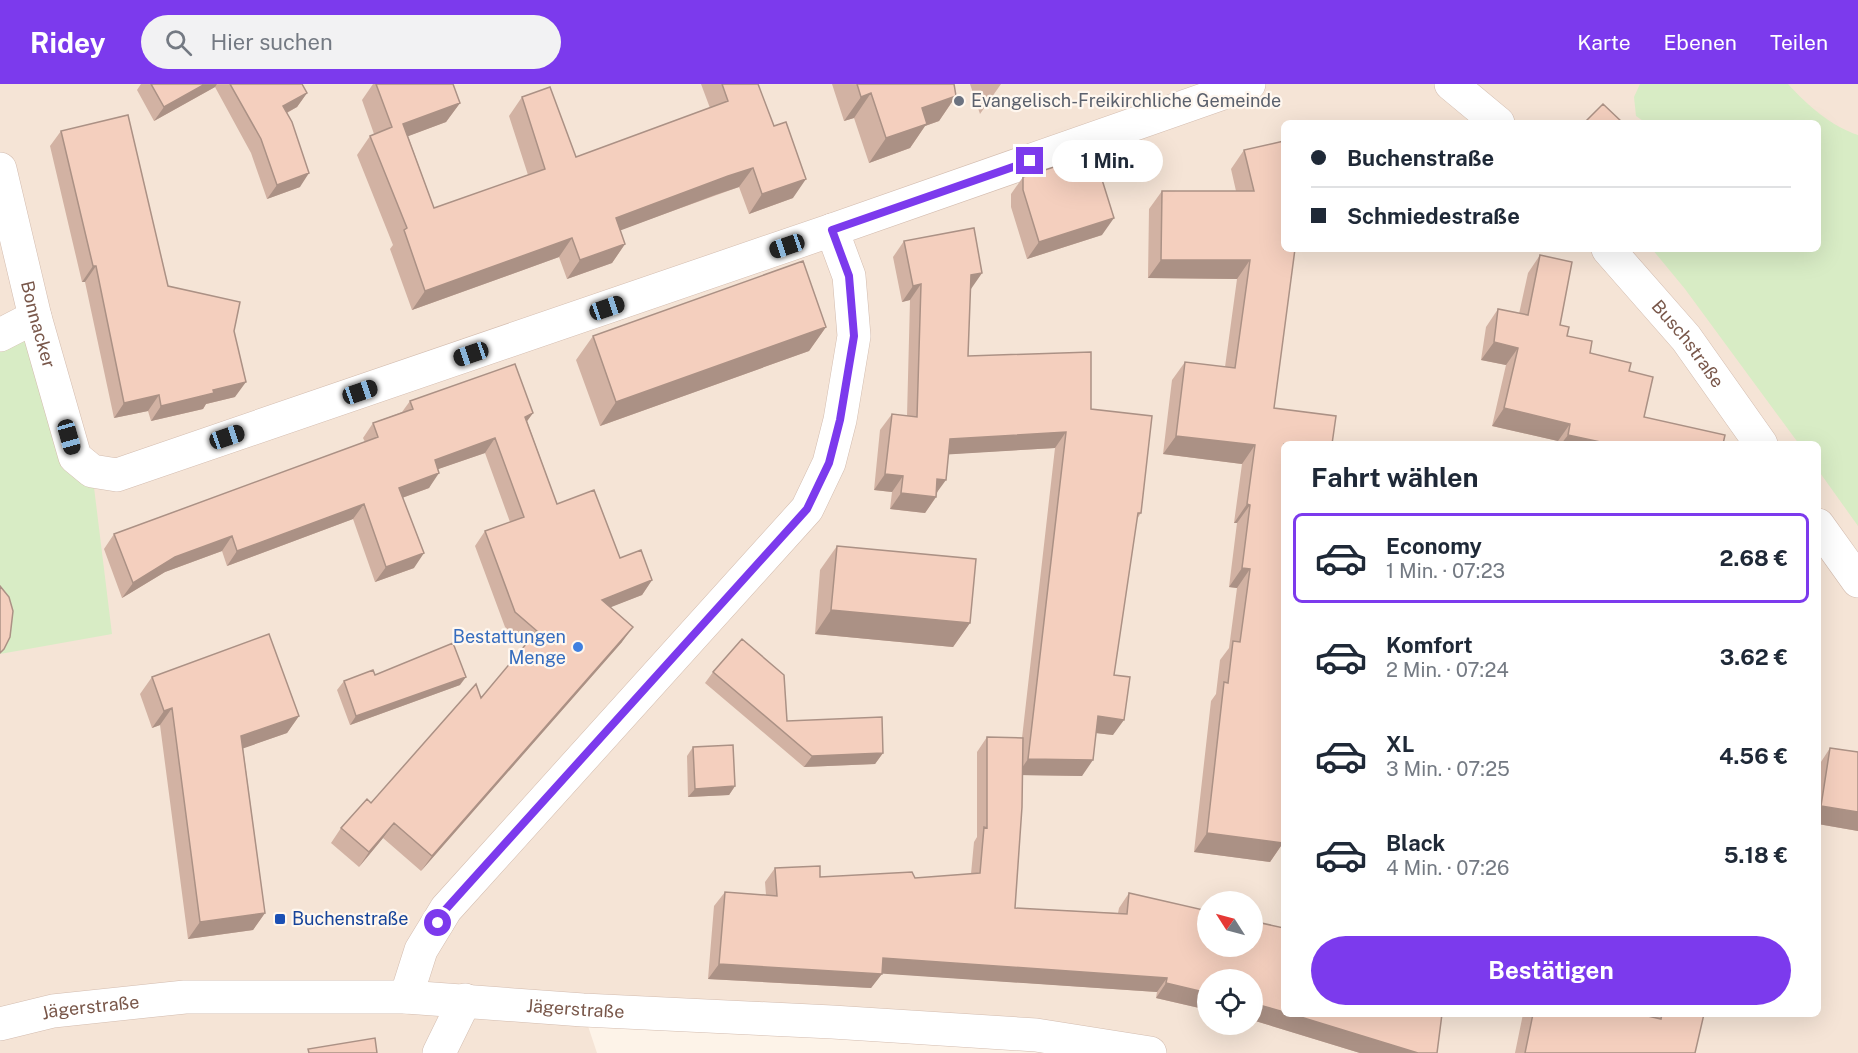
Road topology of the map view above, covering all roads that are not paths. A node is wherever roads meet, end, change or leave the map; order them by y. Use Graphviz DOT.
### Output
graph roads {
  1 [pos="1249,84"];
  2 [pos="1451,84"];
  3 [pos="1494,120"];
  4 [pos="0,169"];
  5 [pos="832,230"];
  6 [pos="1611,252"];
  7 [pos="35,317"];
  8 [pos="0,335"];
  9 [pos="1759,441"];
  10 [pos="1821,529"];
  11 [pos="1858,581"];
  12 [pos="406,997"];
  13 [pos="465,1000"];
  14 [pos="0,1024"];
  15 [pos="439,1053"];
  16 [pos="1150,1053"];
  1 -- 5 [label="street"];
  2 -- 3 [label="street"];
  4 -- 7 [label="street, Bonnacker"];
  5 -- 7 [label="street, Bonnacker"];
  5 -- 12 [label="street"];
  6 -- 9 [label="street, Buschstraße"];
  7 -- 8 [label="street"];
  10 -- 11 [label="street"];
  12 -- 13 [label="street, Jägerstraße"];
  12 -- 14 [label="street, Jägerstraße"];
  13 -- 15 [label="street"];
  13 -- 16 [label="street, Jägerstraße"];
}
